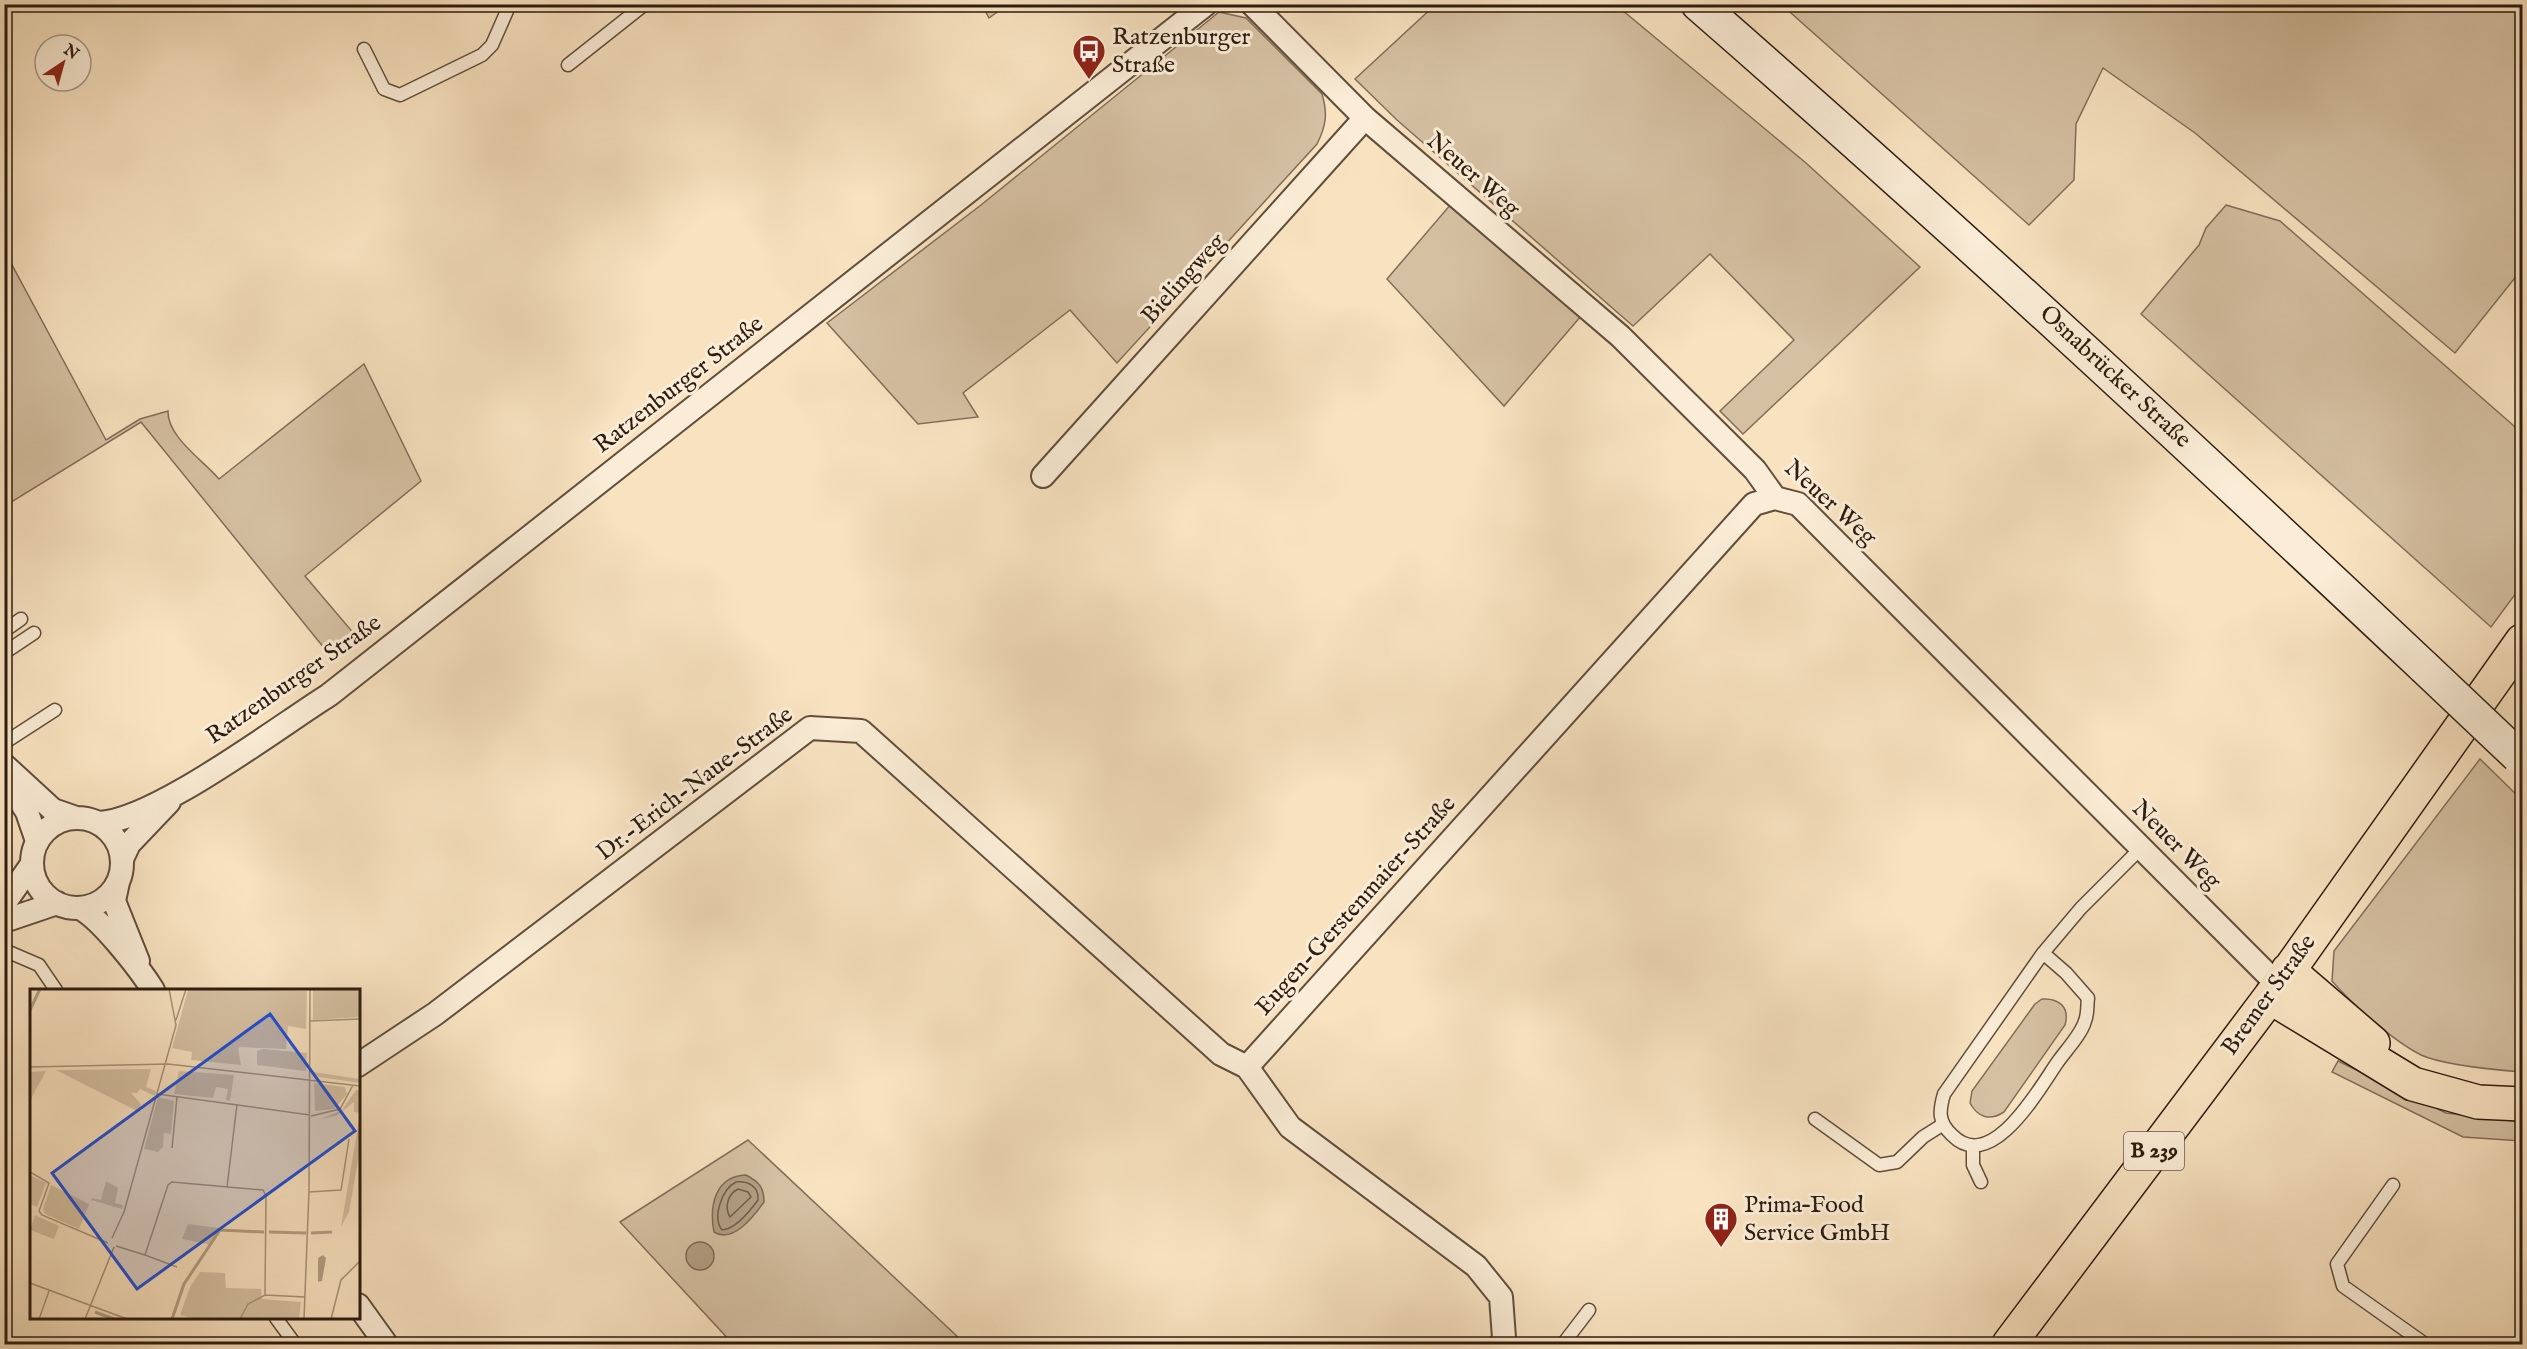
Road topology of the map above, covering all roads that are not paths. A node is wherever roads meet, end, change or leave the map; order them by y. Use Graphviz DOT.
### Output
graph roads {
  1 [pos="510,4"];
  2 [pos="645,4"];
  3 [pos="1206,4"];
  4 [pos="1252,4"];
  5 [pos="1698,4"];
  6 [pos="364,49"];
  7 [pos="568,65"];
  8 [pos="1365,118"];
  9 [pos="1043,476"];
  10 [pos="1775,498"];
  11 [pos="21,619"];
  12 [pos="4,631"];
  13 [pos="34,633"];
  14 [pos="2523,641"];
  15 [pos="4,653"];
  16 [pos="55,710"];
  17 [pos="4,743"];
  18 [pos="2520,758"];
  19 [pos="4,765"];
  20 [pos="4,775"];
  21 [pos="176,794"];
  22 [pos="76,818"];
  23 [pos="98,823"];
  24 [pos="37,841"];
  25 [pos="2141,848"];
  26 [pos="122,859"];
  27 [pos="32,864"];
  28 [pos="118,882"];
  29 [pos="57,903"];
  30 [pos="4,904"];
  31 [pos="80,908"];
  32 [pos="4,921"];
  33 [pos="4,950"];
  34 [pos="2043,953"];
  35 [pos="148,981"];
  36 [pos="2278,984"];
  37 [pos="55,989"];
  38 [pos="360,1064"];
  39 [pos="1248,1067"];
  40 [pos="2523,1089"];
  41 [pos="2523,1104"];
  42 [pos="1815,1119"];
  43 [pos="1942,1125"];
  44 [pos="1973,1146"];
  45 [pos="1981,1182"];
  46 [pos="2393,1185"];
  47 [pos="360,1308"];
  48 [pos="1588,1310"];
  49 [pos="277,1319"];
  50 [pos="295,1344"];
  51 [pos="386,1344"];
  52 [pos="1501,1344"];
  53 [pos="1563,1344"];
  54 [pos="2009,1344"];
  55 [pos="2425,1344"];
  1 -- 6 [label="lane"];
  2 -- 7 [label="lane"];
  3 -- 21 [label="street, Ratzenburger Straße"];
  4 -- 8 [label="street, Neuer Weg"];
  5 -- 18 [label="main road, Osnabrücker Straße, bridge"];
  8 -- 9 [label="street, Bielingweg"];
  8 -- 10 [label="street, Neuer Weg"];
  10 -- 25 [label="street, Neuer Weg"];
  10 -- 39 [label="street, Eugen-Gerstenmaier-Straße"];
  11 -- 12 [label="lane"];
  13 -- 15 [label="lane"];
  14 -- 36 [label="main road, Bremer Straße / B 239"];
  16 -- 17 [label="lane"];
  19 -- 22 [label="street"];
  20 -- 24 [label="street"];
  21 -- 23 [label="street"];
  21 -- 26 [label="street"];
  22 -- 23 [label="street"];
  22 -- 24 [label="street"];
  23 -- 26 [label="street"];
  24 -- 27 [label="street"];
  25 -- 34 [label="lane"];
  25 -- 36 [label="street, Neuer Weg"];
  26 -- 28 [label="street"];
  27 -- 29 [label="street"];
  27 -- 30 [label="street"];
  28 -- 31 [label="street"];
  28 -- 35 [label="street"];
  29 -- 31 [label="street"];
  29 -- 32 [label="street"];
  31 -- 35 [label="street"];
  33 -- 37 [label="lane"];
  34 -- 43 [label="lane"];
  34 -- 44 [label="lane"];
  36 -- 40 [label="main road"];
  36 -- 41 [label="main road"];
  36 -- 54 [label="main road, Bremer Straße / B 239"];
  38 -- 39 [label="street, Dr.-Erich-Naue-Straße"];
  39 -- 52 [label="street"];
  42 -- 43 [label="lane"];
  43 -- 44 [label="lane"];
  44 -- 45 [label="lane"];
  46 -- 55 [label="lane"];
  47 -- 51 [label="street"];
  48 -- 53 [label="lane"];
  49 -- 50 [label="lane"];
}
